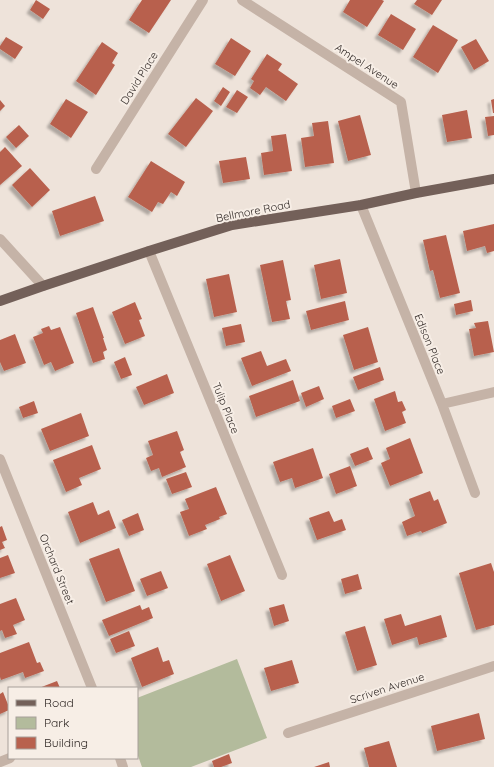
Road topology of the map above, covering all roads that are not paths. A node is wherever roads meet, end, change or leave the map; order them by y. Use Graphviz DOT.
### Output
graph roads {
  1 [pos="203,0"];
  2 [pos="242,0"];
  3 [pos="96,169"];
  4 [pos="494,180"];
  5 [pos="416,193"];
  6 [pos="361,205"];
  7 [pos="0,239"];
  8 [pos="149,251"];
  9 [pos="44,286"];
  10 [pos="0,301"];
  11 [pos="494,392"];
  12 [pos="442,404"];
  13 [pos="0,459"];
  14 [pos="475,493"];
  15 [pos="282,575"];
  16 [pos="494,666"];
  17 [pos="92,687"];
  18 [pos="288,733"];
  1 -- 3 [label="street, David Place"];
  2 -- 5 [label="street, Ampel Avenue"];
  4 -- 5 [label="main road, Bellmore Road"];
  5 -- 6 [label="main road, Bellmore Road"];
  6 -- 8 [label="main road, Bellmore Road"];
  6 -- 12 [label="street, Edison Place"];
  7 -- 9 [label="street"];
  8 -- 9 [label="main road, Bellmore Road"];
  8 -- 15 [label="street, Tulip Place"];
  9 -- 10 [label="main road, Bellmore Road"];
  11 -- 12 [label="street"];
  12 -- 14 [label="street, Edison Place"];
  13 -- 17 [label="street, Orchard Street"];
  16 -- 18 [label="street, Scriven Avenue"];
}
